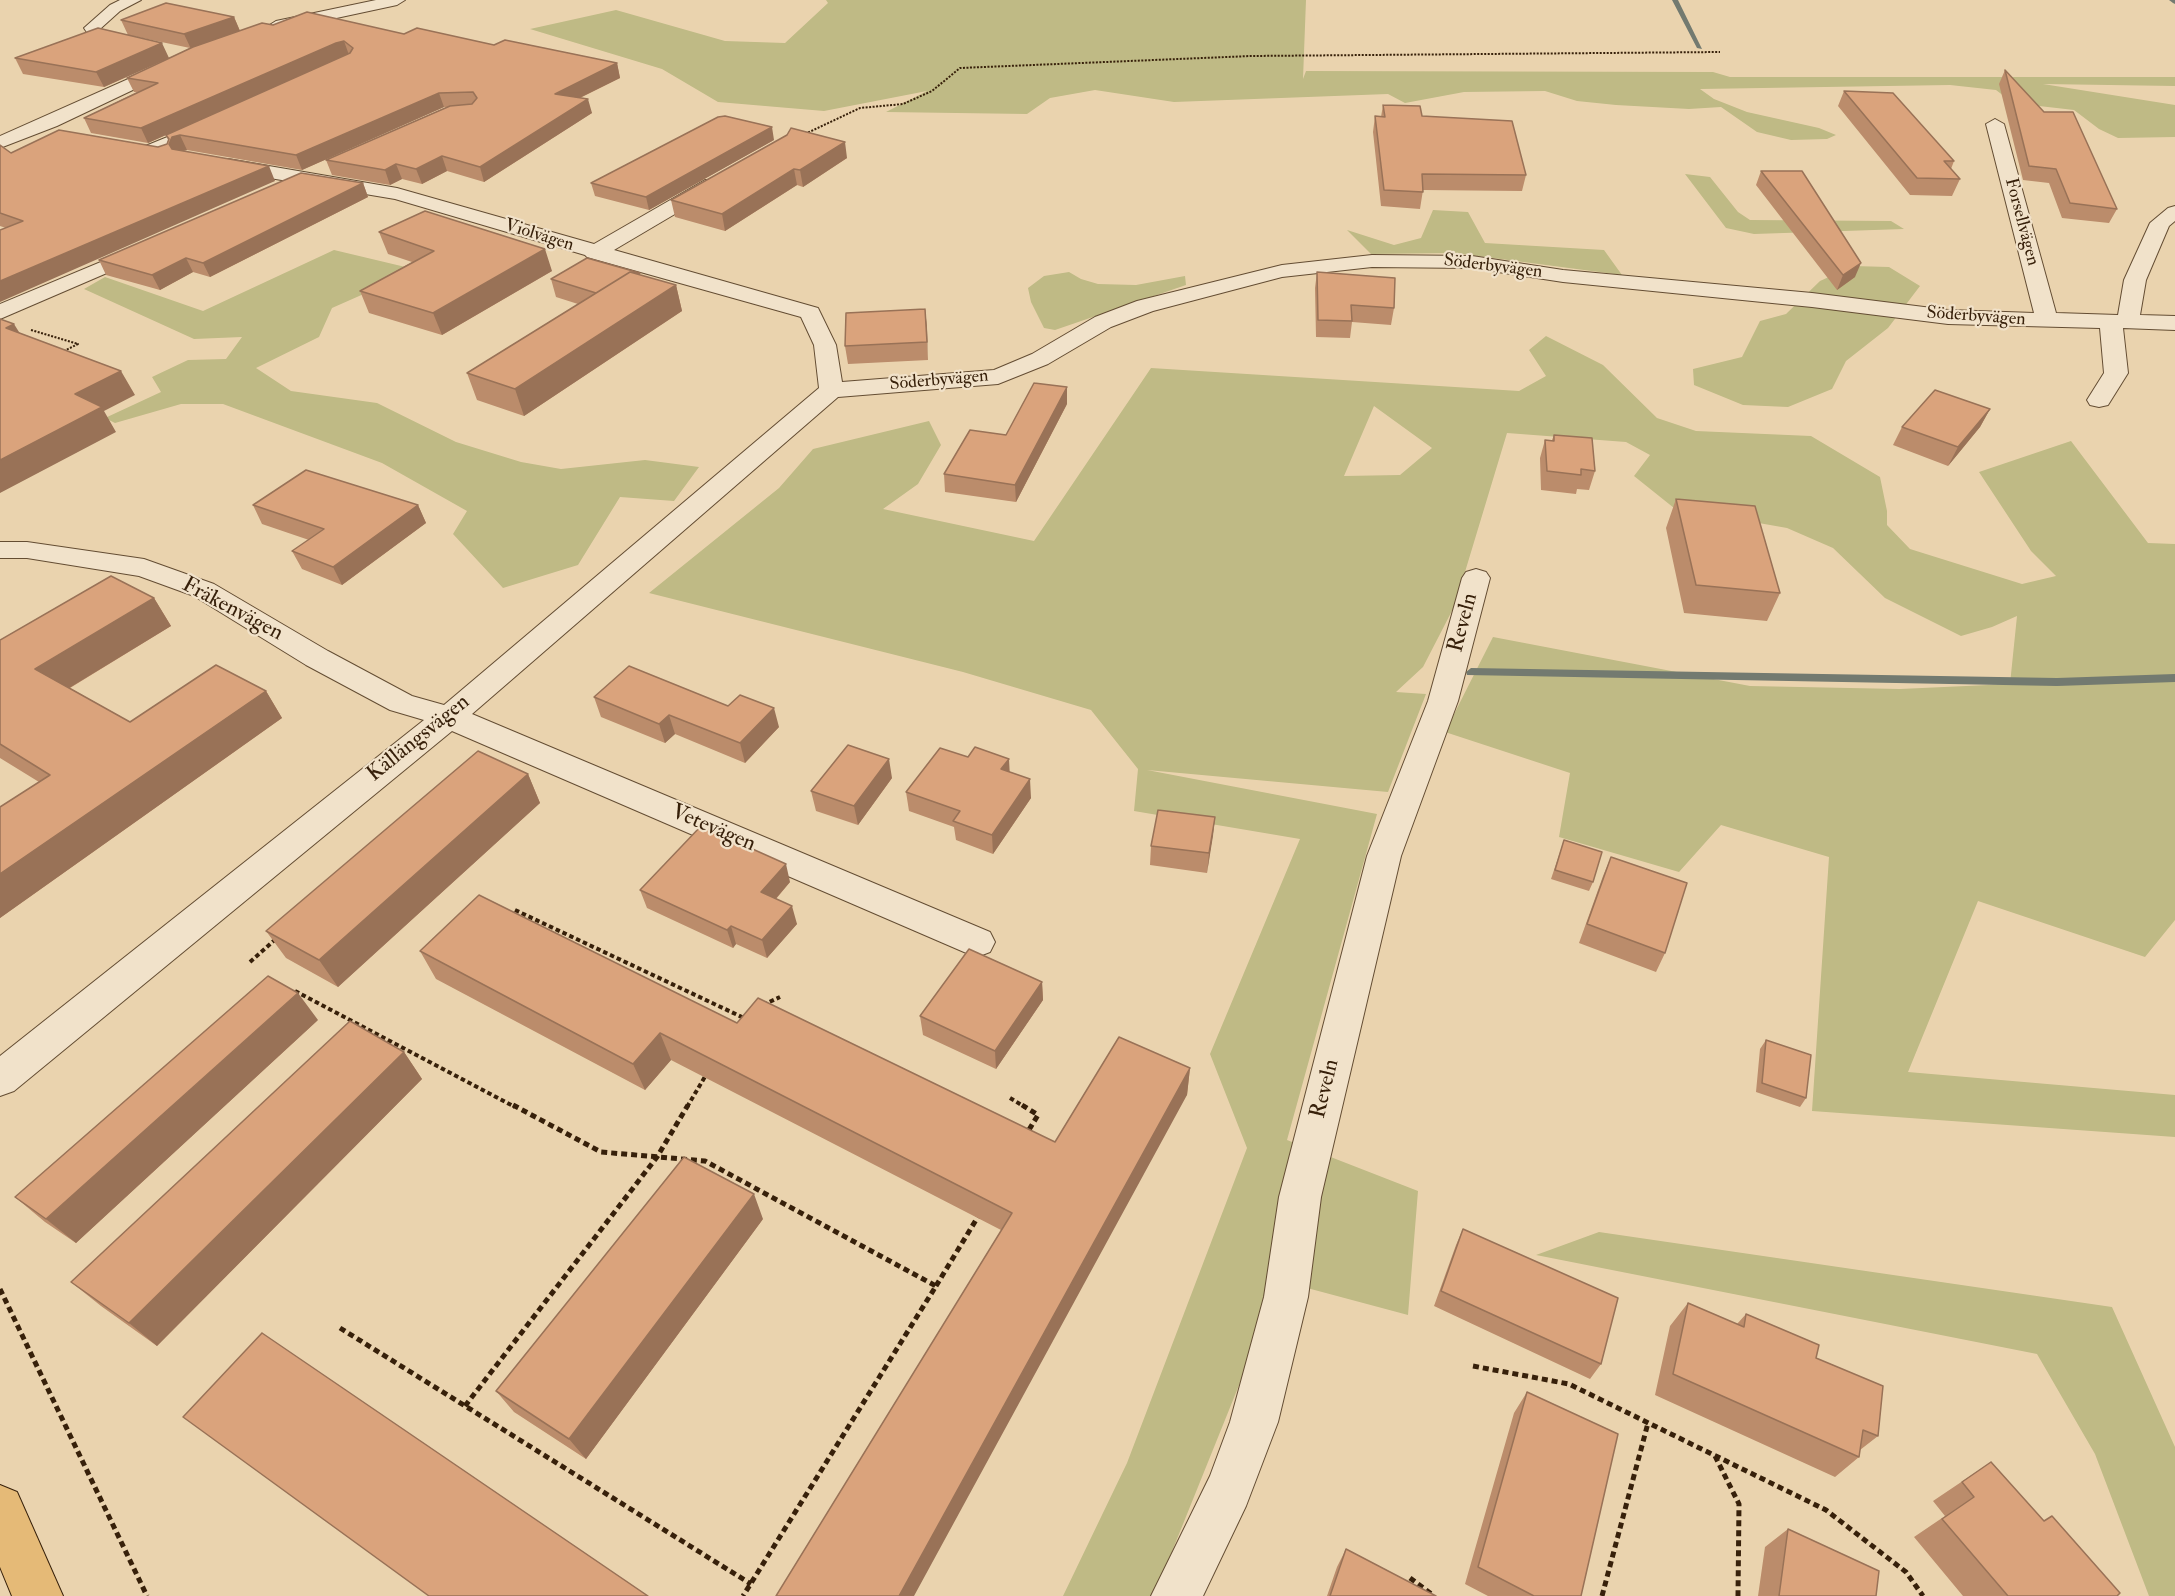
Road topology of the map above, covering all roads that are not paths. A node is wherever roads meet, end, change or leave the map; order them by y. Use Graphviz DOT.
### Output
graph roads {
  1 [pos="133,0"];
  2 [pos="350,0"];
  3 [pos="397,0"];
  4 [pos="334,12"];
  5 [pos="264,30"];
  6 [pos="224,118"];
  7 [pos="1995,124"];
  8 [pos="33,130"];
  9 [pos="67,136"];
  10 [pos="0,142"];
  11 [pos="131,147"];
  12 [pos="205,161"];
  13 [pos="333,165"];
  14 [pos="733,172"];
  15 [pos="302,178"];
  16 [pos="270,193"];
  17 [pos="2175,212"];
  18 [pos="167,240"];
  19 [pos="594,252"];
  20 [pos="0,312"];
  21 [pos="2047,321"];
  22 [pos="2119,321"];
  23 [pos="2175,323"];
  24 [pos="831,390"];
  25 [pos="2098,400"];
  26 [pos="0,550"];
  27 [pos="1476,578"];
  28 [pos="449,717"];
  29 [pos="977,942"];
  30 [pos="0,1079"];
  31 [pos="0,1509"];
  32 [pos="38,1596"];
  33 [pos="1176,1596"];
  1 -- 8 [label="street"];
  2 -- 4 [label="street"];
  3 -- 4 [label="street"];
  4 -- 5 [label="street"];
  6 -- 11 [label="street"];
  7 -- 21 [label="street, Forsellvägen"];
  8 -- 9 [label="street"];
  8 -- 10 [label="street"];
  12 -- 15 [label="street, Violvägen"];
  13 -- 15 [label="street"];
  14 -- 19 [label="street"];
  15 -- 16 [label="street"];
  15 -- 19 [label="street, Violvägen"];
  17 -- 22 [label="street"];
  18 -- 20 [label="street"];
  19 -- 24 [label="street, Violvägen"];
  21 -- 22 [label="street, Söderbyvägen"];
  21 -- 24 [label="street, Söderbyvägen"];
  22 -- 23 [label="street, Söderbyvägen"];
  22 -- 25 [label="street"];
  24 -- 28 [label="street, Källängsvägen"];
  26 -- 28 [label="street, Fräkenvägen"];
  27 -- 33 [label="street, Reveln"];
  28 -- 29 [label="street, Vetevägen"];
  28 -- 30 [label="street, Källängsvägen"];
  31 -- 32 [label="main road"];
}
